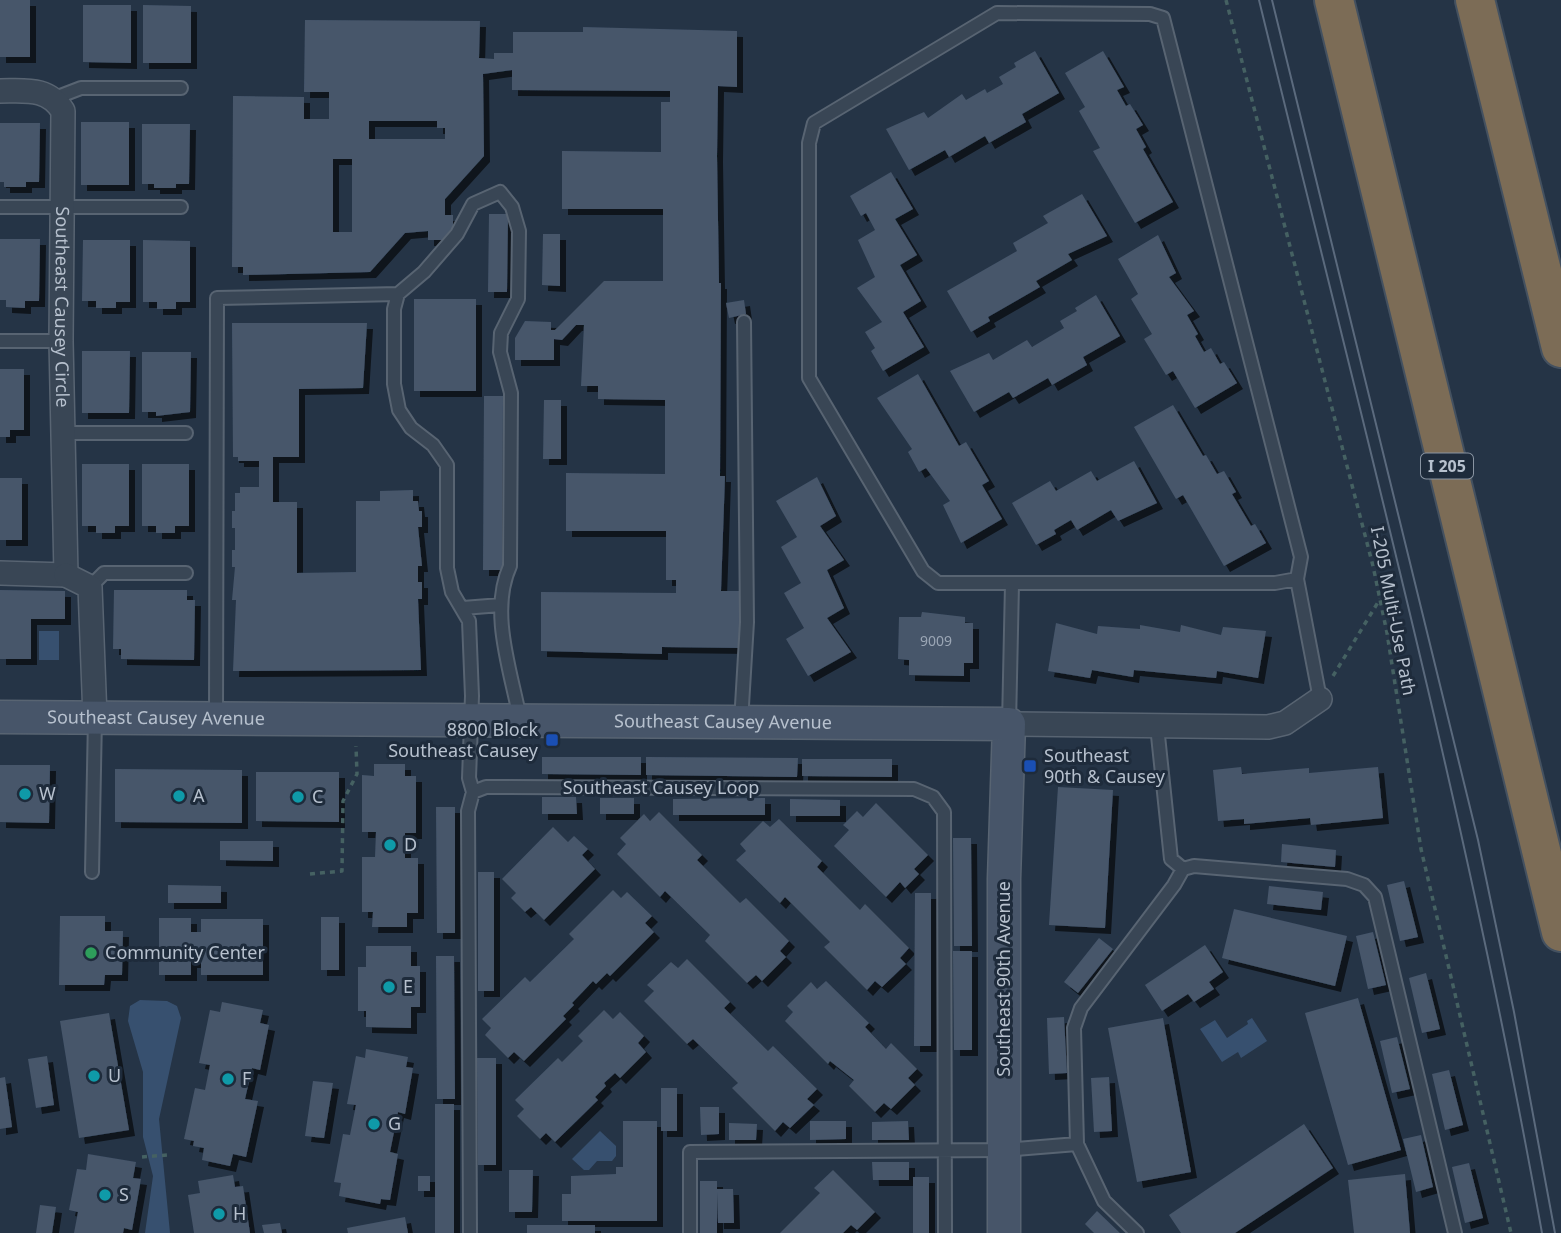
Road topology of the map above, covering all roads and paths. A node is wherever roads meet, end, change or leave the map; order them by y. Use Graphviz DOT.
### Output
graph roads {
  1 [pos="1226,0"];
  2 [pos="1334,0"];
  3 [pos="1475,0"];
  4 [pos="181,88"];
  5 [pos="0,91"];
  6 [pos="55,98"];
  7 [pos="0,207"];
  8 [pos="62,207"];
  9 [pos="181,207"];
  10 [pos="398,293"];
  11 [pos="744,322"];
  12 [pos="0,341"];
  13 [pos="61,341"];
  14 [pos="1561,348"];
  15 [pos="62,433"];
  16 [pos="186,433"];
  17 [pos="0,573"];
  18 [pos="186,573"];
  19 [pos="66,575"];
  20 [pos="1297,579"];
  21 [pos="1012,584"];
  22 [pos="90,587"];
  23 [pos="1380,599"];
  24 [pos="501,605"];
  25 [pos="463,608"];
  26 [pos="1320,699"];
  27 [pos="0,717"];
  28 [pos="95,718"];
  29 [pos="216,719"];
  30 [pos="355,720"];
  31 [pos="470,720"];
  32 [pos="520,721"];
  33 [pos="741,722"];
  34 [pos="1009,724"];
  35 [pos="1157,726"];
  36 [pos="473,792"];
  37 [pos="1183,869"];
  38 [pos="92,873"];
  39 [pos="310,874"];
  40 [pos="1561,932"];
  41 [pos="1077,1144"];
  42 [pos="946,1150"];
  43 [pos="1003,1150"];
  44 [pos="168,1155"];
  45 [pos="142,1157"];
  46 [pos="470,1233"];
  47 [pos="690,1233"];
  48 [pos="946,1233"];
  49 [pos="1004,1233"];
  50 [pos="1137,1233"];
  51 [pos="1455,1233"];
  52 [pos="1511,1233"];
  1 -- 23 [label="path, I-205 Multi-Use Path"];
  2 -- 40 [label="highway, I 205"];
  3 -- 14 [label="highway"];
  4 -- 6 [label="lane"];
  5 -- 6 [label="street"];
  6 -- 8 [label="street, Southeast Causey Circle"];
  7 -- 8 [label="lane"];
  8 -- 9 [label="lane"];
  8 -- 13 [label="street, Southeast Causey Circle"];
  10 -- 24 [label="lane"];
  10 -- 25 [label="lane"];
  10 -- 29 [label="lane"];
  11 -- 33 [label="lane"];
  12 -- 13 [label="lane"];
  13 -- 15 [label="street, Southeast Causey Circle"];
  15 -- 16 [label="lane"];
  15 -- 19 [label="street, Southeast Causey Circle"];
  17 -- 19 [label="street"];
  18 -- 22 [label="lane"];
  19 -- 22 [label="street"];
  20 -- 21 [label="lane"];
  20 -- 21 [label="lane"];
  20 -- 26 [label="lane"];
  21 -- 34 [label="lane"];
  22 -- 28 [label="street"];
  23 -- 26 [label="path"];
  23 -- 52 [label="path, I-205 Multi-Use Path"];
  24 -- 25 [label="lane"];
  24 -- 32 [label="lane"];
  25 -- 31 [label="lane"];
  26 -- 35 [label="street, Southeast Causey Avenue"];
  27 -- 28 [label="street, Southeast Causey Avenue"];
  28 -- 29 [label="street, Southeast Causey Avenue"];
  28 -- 38 [label="lane"];
  29 -- 30 [label="street, Southeast Causey Avenue"];
  30 -- 31 [label="street, Southeast Causey Avenue"];
  30 -- 39 [label="path"];
  31 -- 32 [label="street, Southeast Causey Avenue"];
  31 -- 36 [label="lane"];
  32 -- 33 [label="street, Southeast Causey Avenue"];
  33 -- 34 [label="street, Southeast Causey Avenue"];
  34 -- 35 [label="street, Southeast Causey Avenue"];
  34 -- 43 [label="street, Southeast 90th Avenue"];
  35 -- 37 [label="lane"];
  36 -- 42 [label="lane, Southeast Causey Loop"];
  36 -- 46 [label="lane"];
  37 -- 41 [label="lane"];
  37 -- 51 [label="lane"];
  41 -- 43 [label="lane"];
  41 -- 50 [label="lane"];
  42 -- 43 [label="lane"];
  42 -- 47 [label="lane"];
  42 -- 48 [label="lane, Southeast Causey Loop"];
  43 -- 49 [label="street, Southeast 90th Avenue"];
  44 -- 45 [label="path"];
}
